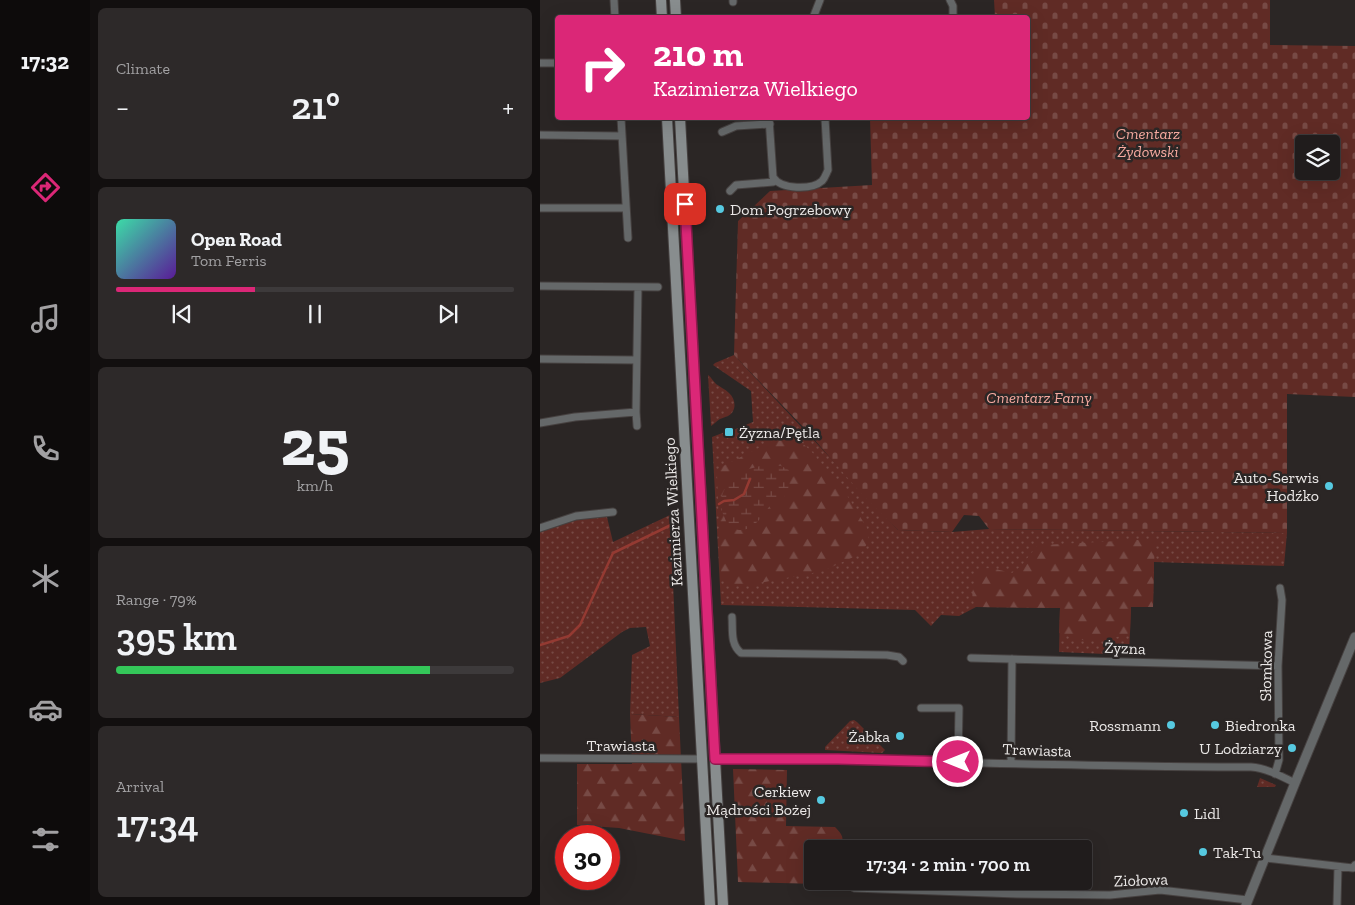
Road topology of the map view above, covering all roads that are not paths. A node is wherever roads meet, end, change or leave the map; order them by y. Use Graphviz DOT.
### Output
graph roads {
  1 [pos="614,0"];
  2 [pos="661,0"];
  3 [pos="675,0"];
  4 [pos="820,0"];
  5 [pos="950,0"];
  6 [pos="615,15"];
  7 [pos="661,15"];
  8 [pos="675,15"];
  9 [pos="814,15"];
  10 [pos="953,15"];
  11 [pos="540,63"];
  12 [pos="555,63"];
  13 [pos="621,120"];
  14 [pos="667,120"];
  15 [pos="680,120"];
  16 [pos="825,120"];
  17 [pos="770,121"];
  18 [pos="722,132"];
  19 [pos="540,135"];
  20 [pos="622,136"];
  21 [pos="775,181"];
  22 [pos="730,191"];
  23 [pos="540,208"];
  24 [pos="626,208"];
  25 [pos="628,238"];
  26 [pos="540,286"];
  27 [pos="638,287"];
  28 [pos="658,287"];
  29 [pos="540,359"];
  30 [pos="636,360"];
  31 [pos="636,412"];
  32 [pos="540,423"];
  33 [pos="637,426"];
  34 [pos="684,427"];
  35 [pos="697,430"];
  36 [pos="613,512"];
  37 [pos="540,528"];
  38 [pos="1280,588"];
  39 [pos="732,617"];
  40 [pos="1355,637"];
  41 [pos="971,658"];
  42 [pos="1012,658"];
  43 [pos="903,661"];
  44 [pos="709,663"];
  45 [pos="697,664"];
  46 [pos="1278,666"];
  47 [pos="920,708"];
  48 [pos="540,758"];
  49 [pos="702,759"];
  50 [pos="715,759"];
  51 [pos="958,762"];
  52 [pos="1010,763"];
  53 [pos="1275,774"];
  54 [pos="1295,783"];
  55 [pos="1265,858"];
  56 [pos="1355,865"];
  57 [pos="1338,867"];
  58 [pos="908,890"];
  59 [pos="1247,903"];
  60 [pos="710,905"];
  61 [pos="723,905"];
  62 [pos="1337,905"];
  1 -- 6 [label="street"];
  2 -- 7 [label="main road"];
  3 -- 8 [label="main road"];
  4 -- 9 [label="street"];
  5 -- 10 [label="street"];
  7 -- 8 [label="main road"];
  11 -- 12 [label="street"];
  13 -- 20 [label="street"];
  14 -- 34 [label="main road, Kazimierza Wielkiego"];
  15 -- 35 [label="main road, Kazimierza Wielkiego"];
  16 -- 21 [label="street"];
  17 -- 18 [label="street"];
  17 -- 21 [label="street"];
  19 -- 20 [label="street"];
  20 -- 24 [label="street"];
  21 -- 22 [label="street"];
  23 -- 24 [label="street"];
  24 -- 25 [label="street"];
  26 -- 27 [label="street"];
  27 -- 28 [label="street"];
  27 -- 30 [label="street"];
  29 -- 30 [label="street"];
  30 -- 31 [label="street"];
  31 -- 32 [label="street"];
  31 -- 33 [label="street"];
  34 -- 35 [label="main road"];
  34 -- 45 [label="main road, Kazimierza Wielkiego"];
  35 -- 44 [label="main road, Kazimierza Wielkiego"];
  36 -- 37 [label="street"];
  38 -- 46 [label="street, Słomkowa"];
  39 -- 43 [label="street"];
  40 -- 54 [label="street"];
  41 -- 42 [label="street, Żyzna"];
  42 -- 46 [label="street, Żyzna"];
  42 -- 52 [label="street"];
  44 -- 45 [label="main road"];
  44 -- 50 [label="main road, Kazimierza Wielkiego"];
  45 -- 49 [label="main road, Kazimierza Wielkiego"];
  46 -- 53 [label="street, Słomkowa"];
  47 -- 51 [label="street"];
  48 -- 49 [label="street, Trawiasta"];
  49 -- 60 [label="main road, Kazimierza Wielkiego"];
  50 -- 51 [label="street, Trawiasta"];
  50 -- 61 [label="main road, Kazimierza Wielkiego"];
  51 -- 52 [label="street, Trawiasta"];
  52 -- 53 [label="street, Trawiasta"];
  53 -- 54 [label="street, Trawiasta"];
  54 -- 55 [label="street"];
  55 -- 57 [label="street"];
  55 -- 59 [label="street"];
  56 -- 57 [label="street"];
  57 -- 62 [label="street"];
  58 -- 59 [label="street, Ziołowa"];
}
